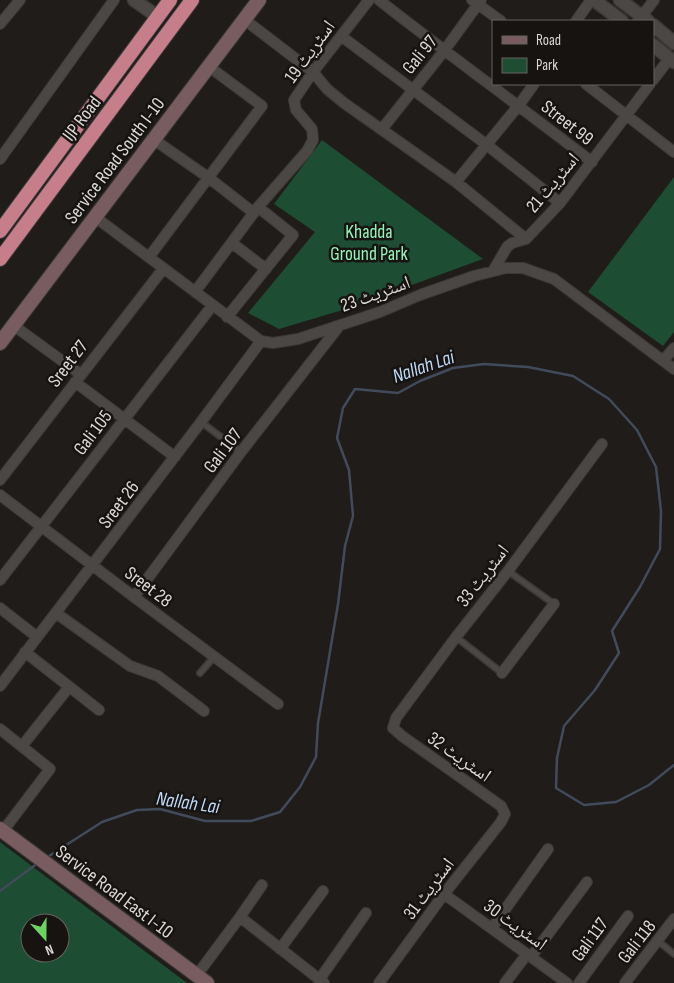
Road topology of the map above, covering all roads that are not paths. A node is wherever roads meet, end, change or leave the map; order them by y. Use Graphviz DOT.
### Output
graph roads {
  1 [pos="20,0"];
  2 [pos="114,0"];
  3 [pos="134,0"];
  4 [pos="170,0"];
  5 [pos="192,0"];
  6 [pos="259,0"];
  7 [pos="369,0"];
  8 [pos="379,0"];
  9 [pos="592,0"];
  10 [pos="620,0"];
  11 [pos="654,0"];
  12 [pos="477,2"];
  13 [pos="158,17"];
  14 [pos="245,20"];
  15 [pos="500,20"];
  16 [pos="577,20"];
  17 [pos="621,20"];
  18 [pos="643,20"];
  19 [pos="0,24"];
  20 [pos="654,26"];
  21 [pos="341,36"];
  22 [pos="674,43"];
  23 [pos="654,47"];
  24 [pos="444,51"];
  25 [pos="672,60"];
  26 [pos="208,66"];
  27 [pos="313,72"];
  28 [pos="654,79"];
  29 [pos="533,85"];
  30 [pos="587,85"];
  31 [pos="649,85"];
  32 [pos="412,90"];
  33 [pos="519,105"];
  34 [pos="627,114"];
  35 [pos="382,129"];
  36 [pos="153,139"];
  37 [pos="487,145"];
  38 [pos="674,152"];
  39 [pos="0,159"];
  40 [pos="592,162"];
  41 [pos="41,175"];
  42 [pos="209,178"];
  43 [pos="456,182"];
  44 [pos="55,184"];
  45 [pos="560,203"];
  46 [pos="256,210"];
  47 [pos="95,217"];
  48 [pos="0,231"];
  49 [pos="526,239"];
  50 [pos="232,243"];
  51 [pos="149,257"];
  52 [pos="0,260"];
  53 [pos="163,269"];
  54 [pos="266,269"];
  55 [pos="493,271"];
  56 [pos="195,292"];
  57 [pos="212,306"];
  58 [pos="227,317"];
  59 [pos="13,325"];
  60 [pos="340,325"];
  61 [pos="261,341"];
  62 [pos="0,343"];
  63 [pos="674,348"];
  64 [pos="664,361"];
  65 [pos="674,369"];
  66 [pos="78,378"];
  67 [pos="124,419"];
  68 [pos="202,422"];
  69 [pos="602,444"];
  70 [pos="241,452"];
  71 [pos="174,457"];
  72 [pos="0,480"];
  73 [pos="0,495"];
  74 [pos="41,527"];
  75 [pos="93,566"];
  76 [pos="508,571"];
  77 [pos="0,580"];
  78 [pos="134,597"];
  79 [pos="554,604"];
  80 [pos="0,608"];
  81 [pos="56,613"];
  82 [pos="37,637"];
  83 [pos="456,637"];
  84 [pos="25,652"];
  85 [pos="214,657"];
  86 [pos="200,673"];
  87 [pos="502,673"];
  88 [pos="0,686"];
  89 [pos="69,687"];
  90 [pos="278,704"];
  91 [pos="100,710"];
  92 [pos="204,711"];
  93 [pos="393,728"];
  94 [pos="0,729"];
  95 [pos="22,746"];
  96 [pos="505,814"];
  97 [pos="1,830"];
  98 [pos="548,850"];
  99 [pos="587,882"];
  100 [pos="262,885"];
  101 [pos="323,890"];
  102 [pos="444,894"];
  103 [pos="366,913"];
  104 [pos="628,916"];
  105 [pos="240,917"];
  106 [pos="674,919"];
  107 [pos="492,928"];
  108 [pos="658,941"];
  109 [pos="280,949"];
  110 [pos="674,954"];
  111 [pos="529,955"];
  112 [pos="202,979"];
  113 [pos="321,981"];
  114 [pos="379,983"];
  115 [pos="505,983"];
  116 [pos="566,983"];
  117 [pos="580,983"];
  118 [pos="625,983"];
  1 -- 19 [label="street"];
  2 -- 39 [label="street"];
  3 -- 13 [label="street"];
  4 -- 13 [label="highway, IJP Road"];
  5 -- 44 [label="highway, IJP Road"];
  6 -- 14 [label="main road, Service Road South I-10"];
  7 -- 21 [label="street, اسٹریٹ 19"];
  8 -- 24 [label="street, Street 99"];
  9 -- 16 [label="street"];
  9 -- 17 [label="street"];
  10 -- 18 [label="street"];
  11 -- 18 [label="street"];
  12 -- 15 [label="street"];
  12 -- 24 [label="street, Gali 97"];
  13 -- 41 [label="highway, IJP Road"];
  14 -- 26 [label="main road, Service Road South I-10"];
  14 -- 27 [label="street"];
  20 -- 22 [label="street"];
  21 -- 27 [label="street, اسٹریٹ 19"];
  21 -- 32 [label="street"];
  23 -- 25 [label="street"];
  24 -- 32 [label="street, Gali 97"];
  24 -- 33 [label="street, Street 99"];
  25 -- 28 [label="street"];
  26 -- 36 [label="main road, Service Road South I-10"];
  26 -- 42 [label="street"];
  27 -- 35 [label="street"];
  27 -- 46 [label="street, اسٹریٹ 19"];
  29 -- 33 [label="street"];
  30 -- 34 [label="street"];
  31 -- 34 [label="street, اسٹریٹ 21"];
  32 -- 35 [label="street, Gali 97"];
  32 -- 37 [label="street"];
  33 -- 37 [label="street"];
  33 -- 40 [label="street, Street 99"];
  34 -- 38 [label="street"];
  34 -- 40 [label="street, اسٹریٹ 21"];
  35 -- 43 [label="street"];
  36 -- 42 [label="street"];
  36 -- 47 [label="main road, Service Road South I-10"];
  37 -- 43 [label="street"];
  37 -- 45 [label="street"];
  40 -- 45 [label="street, اسٹریٹ 21"];
  41 -- 44 [label="highway"];
  41 -- 48 [label="highway, IJP Road"];
  42 -- 46 [label="street"];
  42 -- 51 [label="street"];
  43 -- 49 [label="street"];
  44 -- 52 [label="highway, IJP Road"];
  45 -- 49 [label="street, اسٹریٹ 21"];
  46 -- 50 [label="street"];
  46 -- 54 [label="street"];
  47 -- 51 [label="street"];
  47 -- 59 [label="main road, Service Road South I-10"];
  49 -- 55 [label="street, اسٹریٹ 21"];
  50 -- 54 [label="street"];
  50 -- 56 [label="street"];
  51 -- 53 [label="street"];
  53 -- 56 [label="street"];
  53 -- 66 [label="street, Sreet 27"];
  54 -- 58 [label="street"];
  55 -- 60 [label="street, اسٹریٹ 23"];
  55 -- 64 [label="street, اسٹریٹ 23"];
  56 -- 57 [label="street"];
  57 -- 58 [label="street"];
  57 -- 67 [label="street, Gali 105"];
  58 -- 61 [label="street"];
  59 -- 62 [label="main road, Service Road South I-10"];
  59 -- 66 [label="street"];
  60 -- 61 [label="street, اسٹریٹ 23"];
  60 -- 70 [label="street, Gali 107"];
  61 -- 68 [label="street, Sreet 26"];
  63 -- 64 [label="street"];
  64 -- 65 [label="street, اسٹریٹ 23"];
  66 -- 67 [label="street"];
  66 -- 72 [label="street, Sreet 27"];
  67 -- 71 [label="street"];
  67 -- 74 [label="street, Gali 105"];
  68 -- 70 [label="lane"];
  68 -- 71 [label="street, Sreet 26"];
  69 -- 76 [label="street, اسٹریٹ 33"];
  70 -- 78 [label="street, Gali 107"];
  71 -- 75 [label="street, Sreet 26"];
  73 -- 74 [label="street, Sreet 28"];
  74 -- 75 [label="street, Sreet 28"];
  74 -- 77 [label="street, Gali 105"];
  75 -- 78 [label="street, Sreet 28"];
  75 -- 81 [label="street, Sreet 26"];
  76 -- 79 [label="lane"];
  76 -- 83 [label="street, اسٹریٹ 33"];
  78 -- 85 [label="street, Sreet 28"];
  79 -- 87 [label="street"];
  80 -- 82 [label="street"];
  81 -- 82 [label="street, Sreet 26"];
  81 -- 92 [label="street"];
  82 -- 84 [label="street, Sreet 26"];
  83 -- 87 [label="lane"];
  83 -- 93 [label="street, اسٹریٹ 33"];
  84 -- 88 [label="street, Sreet 26"];
  84 -- 89 [label="street"];
  85 -- 86 [label="lane"];
  85 -- 90 [label="street, Sreet 28"];
  89 -- 91 [label="street"];
  89 -- 95 [label="street"];
  93 -- 96 [label="street, اسٹریٹ 32"];
  94 -- 95 [label="street"];
  95 -- 97 [label="street"];
  96 -- 102 [label="street, اسٹریٹ 31"];
  97 -- 112 [label="main road, Service Road East I-10"];
  98 -- 107 [label="street"];
  99 -- 111 [label="street"];
  100 -- 105 [label="street"];
  101 -- 109 [label="street"];
  102 -- 107 [label="street, اسٹریٹ 30"];
  102 -- 114 [label="street, اسٹریٹ 31"];
  103 -- 113 [label="street"];
  104 -- 117 [label="street, Gali 117"];
  105 -- 109 [label="street"];
  105 -- 112 [label="street"];
  106 -- 108 [label="street, Gali 118"];
  107 -- 111 [label="street, اسٹریٹ 30"];
  108 -- 110 [label="lane"];
  108 -- 118 [label="street, Gali 118"];
  109 -- 113 [label="street"];
  111 -- 115 [label="street"];
  111 -- 116 [label="street, اسٹریٹ 30"];
}
